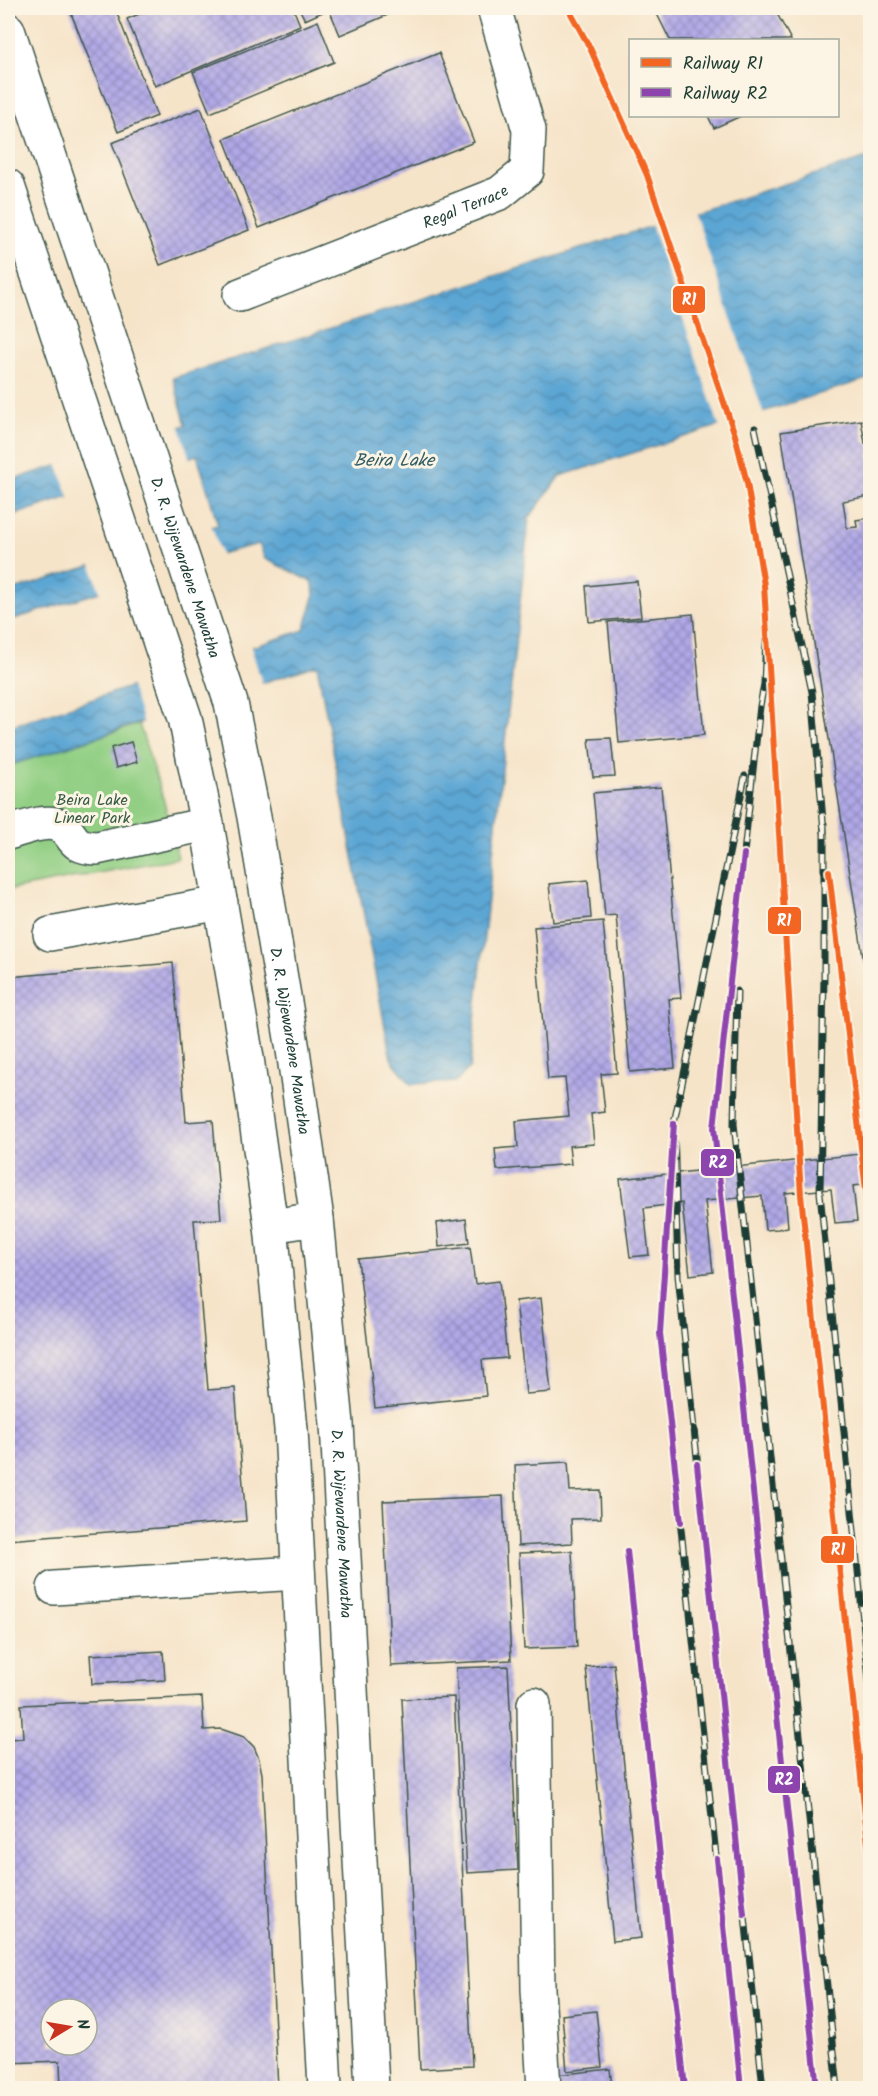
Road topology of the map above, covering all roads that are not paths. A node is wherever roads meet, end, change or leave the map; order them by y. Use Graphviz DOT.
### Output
graph roads {
  1 [pos="494,8"];
  2 [pos="8,30"];
  3 [pos="8,186"];
  4 [pos="240,295"];
  5 [pos="207,824"];
  6 [pos="8,833"];
  7 [pos="220,903"];
  8 [pos="50,934"];
  9 [pos="317,1219"];
  10 [pos="271,1226"];
  11 [pos="298,1573"];
  12 [pos="54,1588"];
  13 [pos="534,1704"];
  14 [pos="325,2088"];
  15 [pos="372,2088"];
  16 [pos="544,2088"];
  1 -- 4 [label="main road, Regal Terrace"];
  2 -- 9 [label="main road, D. R. Wijewardene Mawatha"];
  3 -- 5 [label="main road"];
  5 -- 6 [label="main road"];
  5 -- 7 [label="main road"];
  7 -- 8 [label="main road"];
  7 -- 10 [label="main road"];
  9 -- 10 [label="main road"];
  9 -- 15 [label="main road, D. R. Wijewardene Mawatha"];
  10 -- 11 [label="main road"];
  11 -- 12 [label="main road"];
  11 -- 14 [label="main road"];
  13 -- 16 [label="main road"];
}
